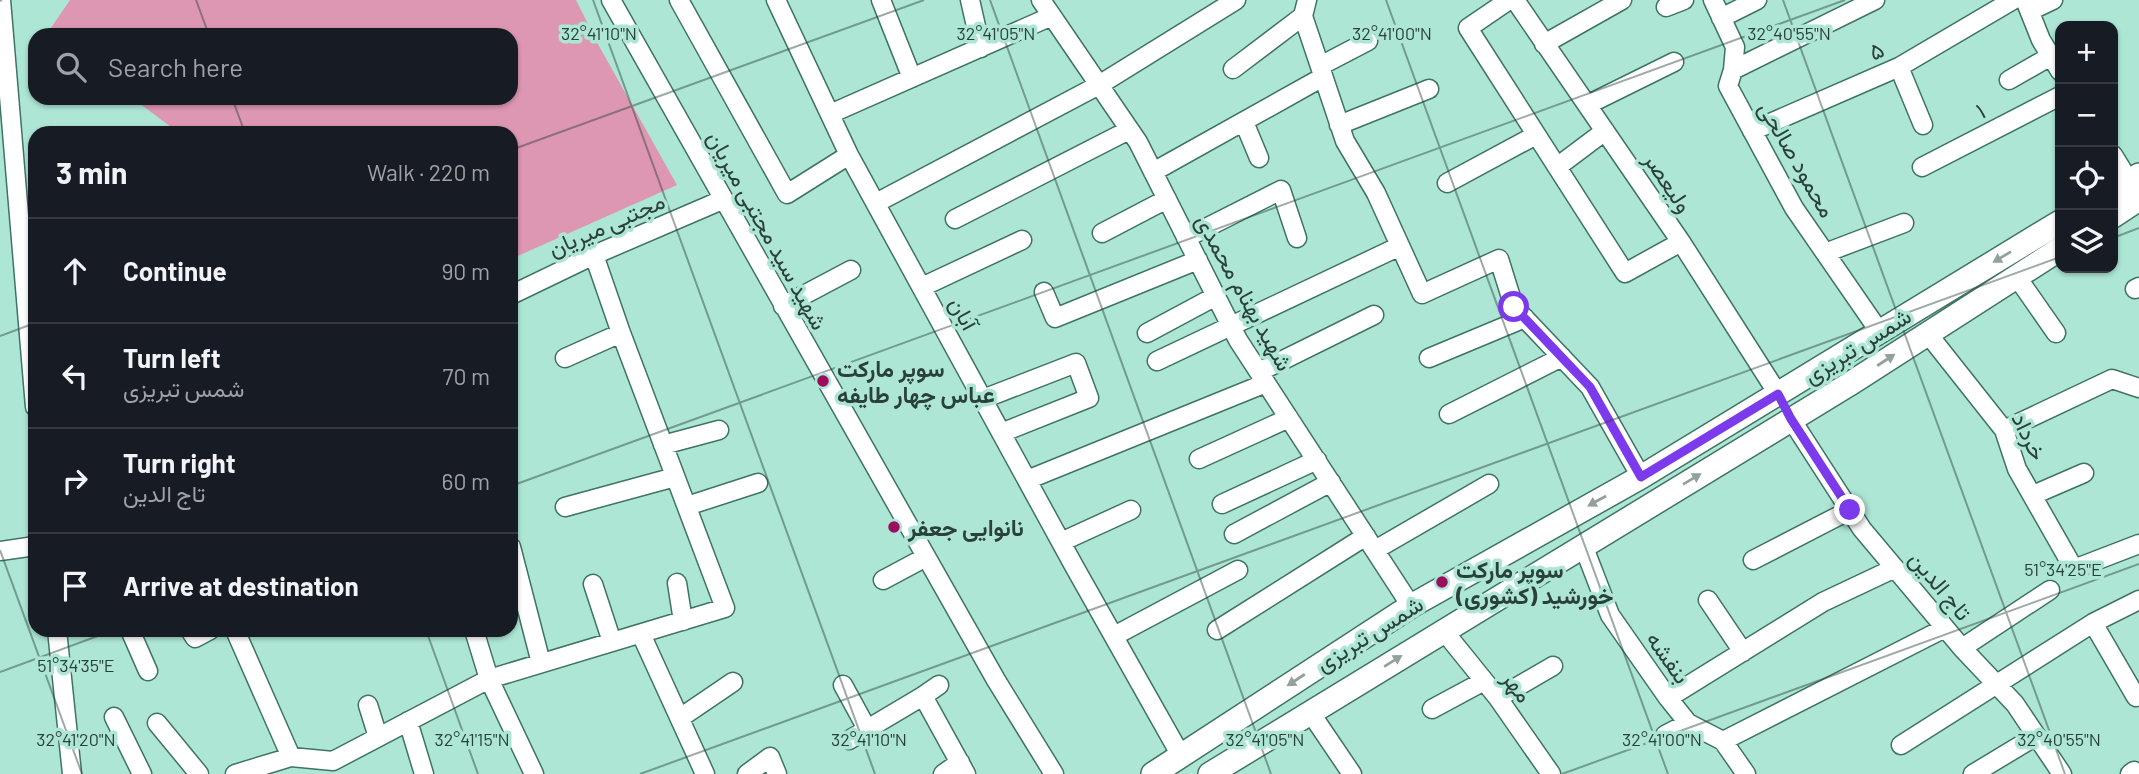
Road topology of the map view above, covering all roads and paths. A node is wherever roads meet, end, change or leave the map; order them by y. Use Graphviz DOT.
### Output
graph roads {
  1 [pos="1,0"];
  2 [pos="611,0"];
  3 [pos="679,0"];
  4 [pos="776,0"];
  5 [pos="881,0"];
  6 [pos="970,0"];
  7 [pos="1041,0"];
  8 [pos="1236,0"];
  9 [pos="1509,0"];
  10 [pos="1515,0"];
  11 [pos="1622,0"];
  12 [pos="1684,0"];
  13 [pos="1713,0"];
  14 [pos="1756,0"];
  15 [pos="1875,0"];
  16 [pos="2013,0"];
  17 [pos="2053,0"];
  18 [pos="2028,5"];
  19 [pos="1666,7"];
  20 [pos="1305,8"];
  21 [pos="1052,16"];
  22 [pos="1721,18"];
  23 [pos="1368,41"];
  24 [pos="1545,44"];
  25 [pos="981,48"];
  26 [pos="1674,62"];
  27 [pos="2055,62"];
  28 [pos="2055,64"];
  29 [pos="1899,67"];
  30 [pos="1233,69"];
  31 [pos="1733,70"];
  32 [pos="1321,71"];
  33 [pos="912,78"];
  34 [pos="2009,80"];
  35 [pos="1099,85"];
  36 [pos="1429,89"];
  37 [pos="2055,99"];
  38 [pos="1587,105"];
  39 [pos="830,114"];
  40 [pos="1244,122"];
  41 [pos="1339,125"];
  42 [pos="1923,125"];
  43 [pos="1129,130"];
  44 [pos="1605,131"];
  45 [pos="1752,131"];
  46 [pos="1536,135"];
  47 [pos="849,155"];
  48 [pos="1259,158"];
  49 [pos="2118,166"];
  50 [pos="1557,167"];
  51 [pos="1922,167"];
  52 [pos="1153,172"];
  53 [pos="1447,183"];
  54 [pos="2130,187"];
  55 [pos="1167,199"];
  56 [pos="722,200"];
  57 [pos="876,203"];
  58 [pos="2117,210"];
  59 [pos="955,219"];
  60 [pos="1904,223"];
  61 [pos="2055,225"];
  62 [pos="1102,233"];
  63 [pos="1186,238"];
  64 [pos="1297,238"];
  65 [pos="1023,240"];
  66 [pos="1681,242"];
  67 [pos="1400,246"];
  68 [pos="2055,252"];
  69 [pos="1825,253"];
  70 [pos="594,255"];
  71 [pos="1198,260"];
  72 [pos="851,270"];
  73 [pos="2017,277"];
  74 [pos="922,287"];
  75 [pos="518,292"];
  76 [pos="1044,292"];
  77 [pos="1216,296"];
  78 [pos="783,306"];
  79 [pos="1374,315"];
  80 [pos="1525,318"];
  81 [pos="28,323"];
  82 [pos="1231,325"];
  83 [pos="1879,331"];
  84 [pos="621,333"];
  85 [pos="1147,333"];
  86 [pos="1928,334"];
  87 [pos="2056,334"];
  88 [pos="1562,357"];
  89 [pos="565,358"];
  90 [pos="1429,358"];
  91 [pos="1157,361"];
  92 [pos="1263,377"];
  93 [pos="2139,388"];
  94 [pos="1778,394"];
  95 [pos="983,399"];
  96 [pos="1449,414"];
  97 [pos="1289,418"];
  98 [pos="1791,419"];
  99 [pos="719,430"];
  100 [pos="2004,430"];
  101 [pos="1001,433"];
  102 [pos="663,444"];
  103 [pos="1199,459"];
  104 [pos="1317,460"];
  105 [pos="2084,473"];
  106 [pos="675,477"];
  107 [pos="1641,477"];
  108 [pos="1027,480"];
  109 [pos="758,482"];
  110 [pos="1331,482"];
  111 [pos="1489,484"];
  112 [pos="2033,495"];
  113 [pos="1222,504"];
  114 [pos="687,506"];
  115 [pos="565,507"];
  116 [pos="1131,510"];
  117 [pos="1850,510"];
  118 [pos="1234,534"];
  119 [pos="1061,542"];
  120 [pos="1370,543"];
  121 [pos="2139,544"];
  122 [pos="1583,545"];
  123 [pos="28,547"];
  124 [pos="0,551"];
  125 [pos="926,557"];
  126 [pos="1753,560"];
  127 [pos="1895,568"];
  128 [pos="1238,570"];
  129 [pos="518,574"];
  130 [pos="883,580"];
  131 [pos="677,583"];
  132 [pos="593,584"];
  133 [pos="2050,590"];
  134 [pos="1708,600"];
  135 [pos="2139,600"];
  136 [pos="1411,606"];
  137 [pos="683,621"];
  138 [pos="2093,623"];
  139 [pos="1945,628"];
  140 [pos="1443,630"];
  141 [pos="1217,631"];
  142 [pos="641,634"];
  143 [pos="1114,636"];
  144 [pos="58,637"];
  145 [pos="133,637"];
  146 [pos="238,637"];
  147 [pos="476,637"];
  148 [pos="612,642"];
  149 [pos="1962,648"];
  150 [pos="1743,652"];
  151 [pos="541,663"];
  152 [pos="1553,666"];
  153 [pos="148,671"];
  154 [pos="489,678"];
  155 [pos="1484,681"];
  156 [pos="733,682"];
  157 [pos="1998,684"];
  158 [pos="843,685"];
  159 [pos="939,685"];
  160 [pos="923,696"];
  161 [pos="2136,697"];
  162 [pos="1498,698"];
  163 [pos="1668,698"];
  164 [pos="368,705"];
  165 [pos="1433,709"];
  166 [pos="1310,712"];
  167 [pos="114,717"];
  168 [pos="680,718"];
  169 [pos="408,721"];
  170 [pos="157,723"];
  171 [pos="1688,723"];
  172 [pos="867,729"];
  173 [pos="1665,735"];
  174 [pos="2036,736"];
  175 [pos="379,737"];
  176 [pos="849,740"];
  177 [pos="1723,741"];
  178 [pos="1901,745"];
  179 [pos="1180,754"];
  180 [pos="291,757"];
  181 [pos="335,767"];
  182 [pos="963,768"];
  183 [pos="72,774"];
  184 [pos="142,774"];
  185 [pos="199,774"];
  186 [pos="235,774"];
  187 [pos="424,774"];
  188 [pos="534,774"];
  189 [pos="705,774"];
  190 [pos="747,774"];
  191 [pos="777,774"];
  192 [pos="943,774"];
  193 [pos="1054,774"];
  194 [pos="1153,774"];
  195 [pos="1210,774"];
  196 [pos="1352,774"];
  197 [pos="1552,774"];
  198 [pos="1746,774"];
  199 [pos="1973,774"];
  200 [pos="2062,774"];
  1 -- 81 [label="street"];
  2 -- 56 [label="street, شهید سید مجتبی میریان"];
  3 -- 47 [label="street"];
  4 -- 39 [label="street, آبان"];
  5 -- 33 [label="street"];
  6 -- 25 [label="street"];
  7 -- 21 [label="street, شهید بهنام محمدی"];
  8 -- 35 [label="street"];
  9 -- 46 [label="street"];
  10 -- 24 [label="street, ولیعصر"];
  11 -- 24 [label="street"];
  12 -- 19 [label="street"];
  13 -- 22 [label="street, محمود صالحی"];
  14 -- 22 [label="street"];
  15 -- 31 [label="street"];
  16 -- 29 [label="street, ۵"];
  17 -- 18 [label="street"];
  18 -- 27 [label="street"];
  20 -- 30 [label="street"];
  20 -- 32 [label="street"];
  21 -- 25 [label="street"];
  21 -- 35 [label="street, شهید بهنام محمدی"];
  22 -- 31 [label="street, محمود صالحی"];
  23 -- 32 [label="street"];
  24 -- 38 [label="street, ولیعصر"];
  25 -- 33 [label="street"];
  26 -- 38 [label="street"];
  28 -- 34 [label="street"];
  29 -- 42 [label="street"];
  29 -- 45 [label="street, ۵"];
  31 -- 45 [label="street, محمود صالحی"];
  32 -- 40 [label="street"];
  32 -- 41 [label="street"];
  33 -- 39 [label="street"];
  35 -- 43 [label="street, شهید بهنام محمدی"];
  35 -- 57 [label="street"];
  36 -- 41 [label="street"];
  37 -- 51 [label="street, ۱"];
  38 -- 44 [label="street, ولیعصر"];
  39 -- 47 [label="street, آبان"];
  40 -- 48 [label="street"];
  40 -- 52 [label="street"];
  41 -- 67 [label="street"];
  43 -- 52 [label="street, شهید بهنام محمدی"];
  43 -- 59 [label="street"];
  44 -- 50 [label="street"];
  44 -- 66 [label="street, ولیعصر"];
  45 -- 69 [label="street, محمود صالحی"];
  46 -- 50 [label="street"];
  46 -- 53 [label="street"];
  47 -- 57 [label="street, آبان"];
  49 -- 54 [label="street"];
  50 -- 66 [label="street"];
  52 -- 55 [label="street, شهید بهنام محمدی"];
  54 -- 58 [label="main road"];
  55 -- 62 [label="street"];
  55 -- 63 [label="street, شهید بهنام محمدی"];
  56 -- 70 [label="street, مجتبی میریان"];
  56 -- 78 [label="street, شهید سید مجتبی میریان"];
  57 -- 74 [label="street, آبان"];
  60 -- 69 [label="street"];
  61 -- 83 [label="main road, شمس تبریزی, one-way"];
  63 -- 64 [label="street"];
  63 -- 71 [label="street, شهید بهنام محمدی"];
  65 -- 74 [label="street"];
  66 -- 94 [label="street, ولیعصر"];
  67 -- 80 [label="street"];
  67 -- 82 [label="street"];
  68 -- 73 [label="main road, شمس تبریزی"];
  69 -- 83 [label="street, محمود صالحی"];
  70 -- 75 [label="street, مجتبی میریان"];
  70 -- 84 [label="street"];
  71 -- 76 [label="street"];
  71 -- 77 [label="street, شهید بهنام محمدی"];
  72 -- 78 [label="street"];
  73 -- 86 [label="main road, شمس تبریزی"];
  73 -- 87 [label="street"];
  74 -- 95 [label="street, آبان"];
  77 -- 82 [label="street, شهید بهنام محمدی"];
  77 -- 85 [label="street"];
  78 -- 125 [label="street, شهید سید مجتبی میریان"];
  79 -- 92 [label="street"];
  80 -- 88 [label="street"];
  80 -- 90 [label="street"];
  82 -- 91 [label="street"];
  82 -- 92 [label="street, شهید بهنام محمدی"];
  83 -- 94 [label="main road, شمس تبریزی"];
  84 -- 89 [label="street"];
  84 -- 102 [label="street"];
  98 -- 86 [label="main road, شمس تبریزی, one-way"];
  86 -- 100 [label="street, خرداد"];
  88 -- 96 [label="street"];
  88 -- 107 [label="street"];
  92 -- 97 [label="street, شهید بهنام محمدی"];
  92 -- 108 [label="street"];
  93 -- 100 [label="street"];
  94 -- 98 [label="main road"];
  94 -- 107 [label="main road, شمس تبریزی"];
  95 -- 101 [label="street, آبان"];
  95 -- 101 [label="street"];
  97 -- 103 [label="street"];
  97 -- 104 [label="street, شهید بهنام محمدی"];
  98 -- 117 [label="street, تاج الدین"];
  122 -- 98 [label="main road, شمس تبریزی, one-way"];
  99 -- 102 [label="street"];
  100 -- 112 [label="street, خرداد"];
  101 -- 108 [label="street, آبان"];
  102 -- 106 [label="street"];
  104 -- 110 [label="street, شهید بهنام محمدی"];
  104 -- 113 [label="street"];
  105 -- 112 [label="street"];
  106 -- 114 [label="street"];
  106 -- 115 [label="street"];
  107 -- 136 [label="main road, شمس تبریزی, one-way"];
  108 -- 119 [label="street, آبان"];
  109 -- 114 [label="street"];
  110 -- 118 [label="street"];
  110 -- 120 [label="street, شهید بهنام محمدی"];
  111 -- 120 [label="street"];
  112 -- 121 [label="street, خرداد"];
  114 -- 137 [label="street"];
  116 -- 119 [label="street"];
  117 -- 126 [label="street"];
  117 -- 127 [label="street, تاج الدین"];
  119 -- 143 [label="street, آبان"];
  120 -- 136 [label="street, شهید بهنام محمدی"];
  120 -- 141 [label="street"];
  122 -- 140 [label="main road, شمس تبریزی"];
  122 -- 163 [label="street, بنفشه"];
  123 -- 124 [label="street"];
  125 -- 130 [label="street"];
  125 -- 193 [label="street, شهید سید مجتبی میریان"];
  127 -- 139 [label="street, تاج الدین"];
  127 -- 150 [label="street"];
  128 -- 143 [label="street"];
  129 -- 151 [label="street"];
  131 -- 137 [label="street"];
  132 -- 148 [label="street"];
  133 -- 149 [label="street"];
  134 -- 150 [label="street"];
  135 -- 138 [label="street"];
  136 -- 140 [label="main road"];
  136 -- 179 [label="main road, شمس تبریزی, one-way"];
  137 -- 142 [label="street"];
  138 -- 157 [label="street"];
  138 -- 161 [label="street"];
  139 -- 149 [label="street, تاج الدین"];
  139 -- 177 [label="street"];
  140 -- 155 [label="street, مهر"];
  166 -- 140 [label="main road, شمس تبریزی, one-way"];
  142 -- 148 [label="street"];
  142 -- 168 [label="street"];
  143 -- 179 [label="street, آبان"];
  144 -- 183 [label="street"];
  145 -- 153 [label="street"];
  146 -- 180 [label="street"];
  147 -- 154 [label="street"];
  148 -- 151 [label="street"];
  149 -- 157 [label="street, تاج الدین"];
  150 -- 163 [label="street"];
  151 -- 154 [label="street"];
  152 -- 162 [label="street"];
  154 -- 169 [label="street"];
  154 -- 188 [label="street"];
  155 -- 162 [label="street, مهر"];
  155 -- 165 [label="street"];
  156 -- 168 [label="street"];
  157 -- 174 [label="street, تاج الدین"];
  157 -- 178 [label="street"];
  158 -- 172 [label="street"];
  159 -- 160 [label="street"];
  160 -- 172 [label="street"];
  160 -- 182 [label="street"];
  162 -- 197 [label="street, مهر"];
  163 -- 171 [label="street, بنفشه"];
  164 -- 175 [label="street"];
  166 -- 195 [label="main road, شمس تبریزی"];
  166 -- 196 [label="street"];
  167 -- 184 [label="street"];
  168 -- 189 [label="street"];
  169 -- 175 [label="street"];
  169 -- 187 [label="street"];
  170 -- 185 [label="street"];
  171 -- 173 [label="street"];
  171 -- 177 [label="street, بنفشه"];
  172 -- 176 [label="street"];
  174 -- 199 [label="street"];
  174 -- 200 [label="street, تاج الدین"];
  175 -- 181 [label="street"];
  177 -- 198 [label="street, بنفشه"];
  179 -- 194 [label="main road, شمس تبریزی"];
  180 -- 181 [label="street"];
  180 -- 186 [label="street"];
  182 -- 192 [label="street"];
  190 -- 191 [label="street"];
}
